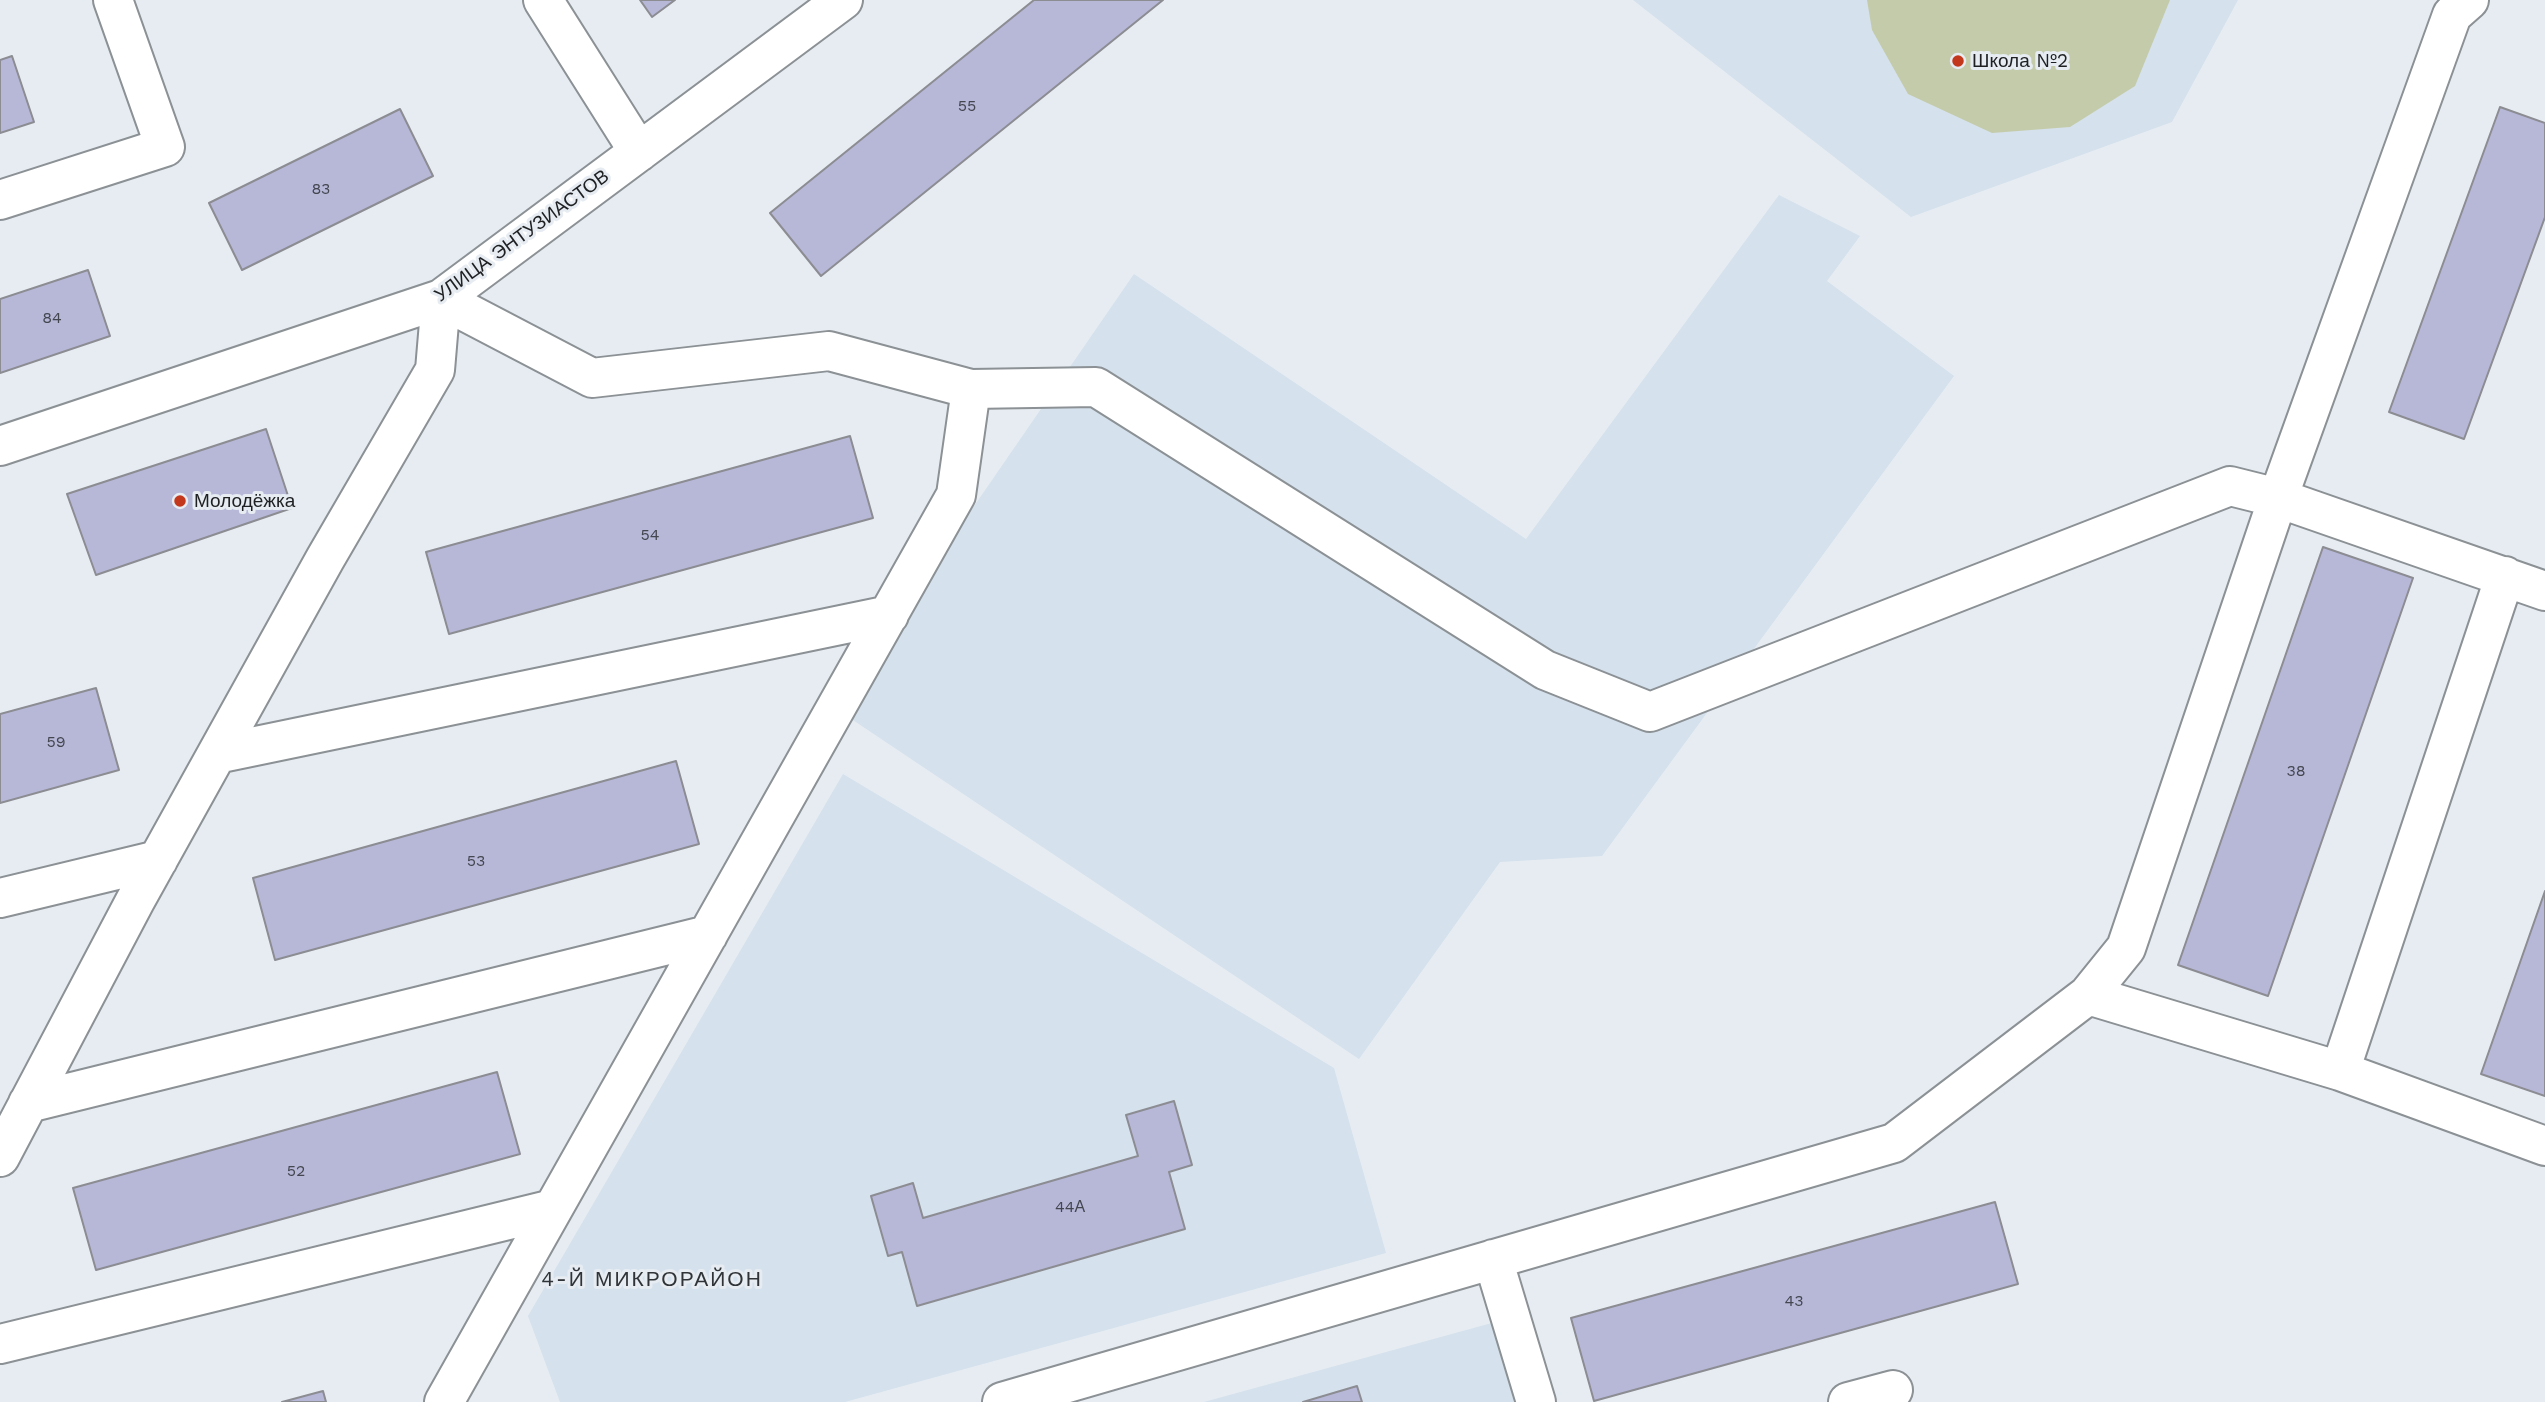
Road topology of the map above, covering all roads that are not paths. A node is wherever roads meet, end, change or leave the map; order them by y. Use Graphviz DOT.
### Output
graph roads {
  1 [pos="113,0"];
  2 [pos="543,0"];
  3 [pos="844,0"];
  4 [pos="2469,0"];
  5 [pos="639,152"];
  6 [pos="0,200"];
  7 [pos="441,299"];
  8 [pos="971,389"];
  9 [pos="0,446"];
  10 [pos="2278,498"];
  11 [pos="2505,576"];
  12 [pos="2545,591"];
  13 [pos="889,615"];
  14 [pos="217,754"];
  15 [pos="158,860"];
  16 [pos="0,898"];
  17 [pos="708,935"];
  18 [pos="2088,995"];
  19 [pos="2340,1071"];
  20 [pos="28,1103"];
  21 [pos="2545,1146"];
  22 [pos="0,1157"];
  23 [pos="553,1209"];
  24 [pos="1493,1259"];
  25 [pos="0,1344"];
  26 [pos="1893,1390"];
  27 [pos="444,1402"];
  28 [pos="1002,1402"];
  29 [pos="1536,1402"];
  30 [pos="1848,1402"];
  1 -- 6 [label="street"];
  2 -- 5 [label="street"];
  3 -- 5 [label="street, УЛИЦА ЭНТУЗИАСТОВ"];
  4 -- 10 [label="street"];
  5 -- 7 [label="street, УЛИЦА ЭНТУЗИАСТОВ"];
  7 -- 8 [label="street"];
  7 -- 9 [label="street, УЛИЦА ЭНТУЗИАСТОВ"];
  7 -- 14 [label="street"];
  8 -- 10 [label="street"];
  8 -- 13 [label="street"];
  10 -- 11 [label="street"];
  10 -- 18 [label="street"];
  11 -- 12 [label="street"];
  11 -- 19 [label="street"];
  13 -- 14 [label="street"];
  13 -- 17 [label="street"];
  14 -- 15 [label="street"];
  15 -- 16 [label="street"];
  15 -- 20 [label="street"];
  17 -- 20 [label="street"];
  17 -- 23 [label="street"];
  18 -- 19 [label="street"];
  18 -- 24 [label="street"];
  19 -- 21 [label="street"];
  20 -- 22 [label="street"];
  23 -- 25 [label="street"];
  23 -- 27 [label="street"];
  24 -- 28 [label="street"];
  24 -- 29 [label="street"];
  26 -- 30 [label="street"];
}
